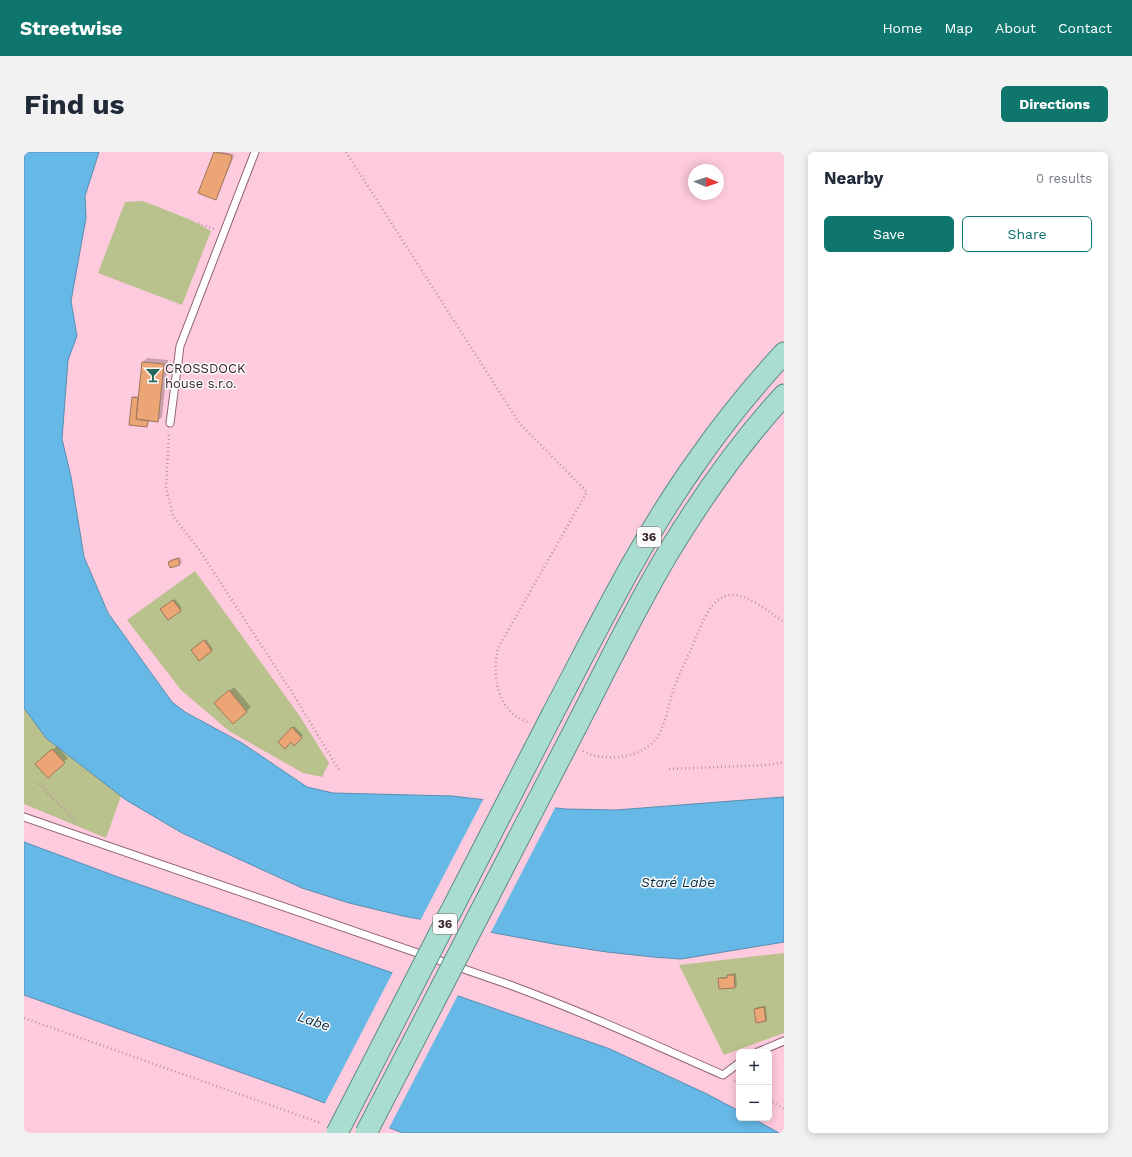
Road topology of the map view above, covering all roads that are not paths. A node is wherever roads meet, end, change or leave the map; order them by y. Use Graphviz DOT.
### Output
graph roads {
  1 [pos="256,152"];
  2 [pos="784,353"];
  3 [pos="784,395"];
  4 [pos="170,423"];
  5 [pos="24,817"];
  6 [pos="784,1040"];
  7 [pos="764,1049"];
  8 [pos="736,1065"];
  9 [pos="332,1129"];
  10 [pos="366,1133"];
  1 -- 4 [label="lane"];
  2 -- 9 [label="main road, 36, bridge"];
  3 -- 10 [label="main road, 36, bridge"];
  5 -- 8 [label="lane"];
  6 -- 7 [label="lane"];
}
